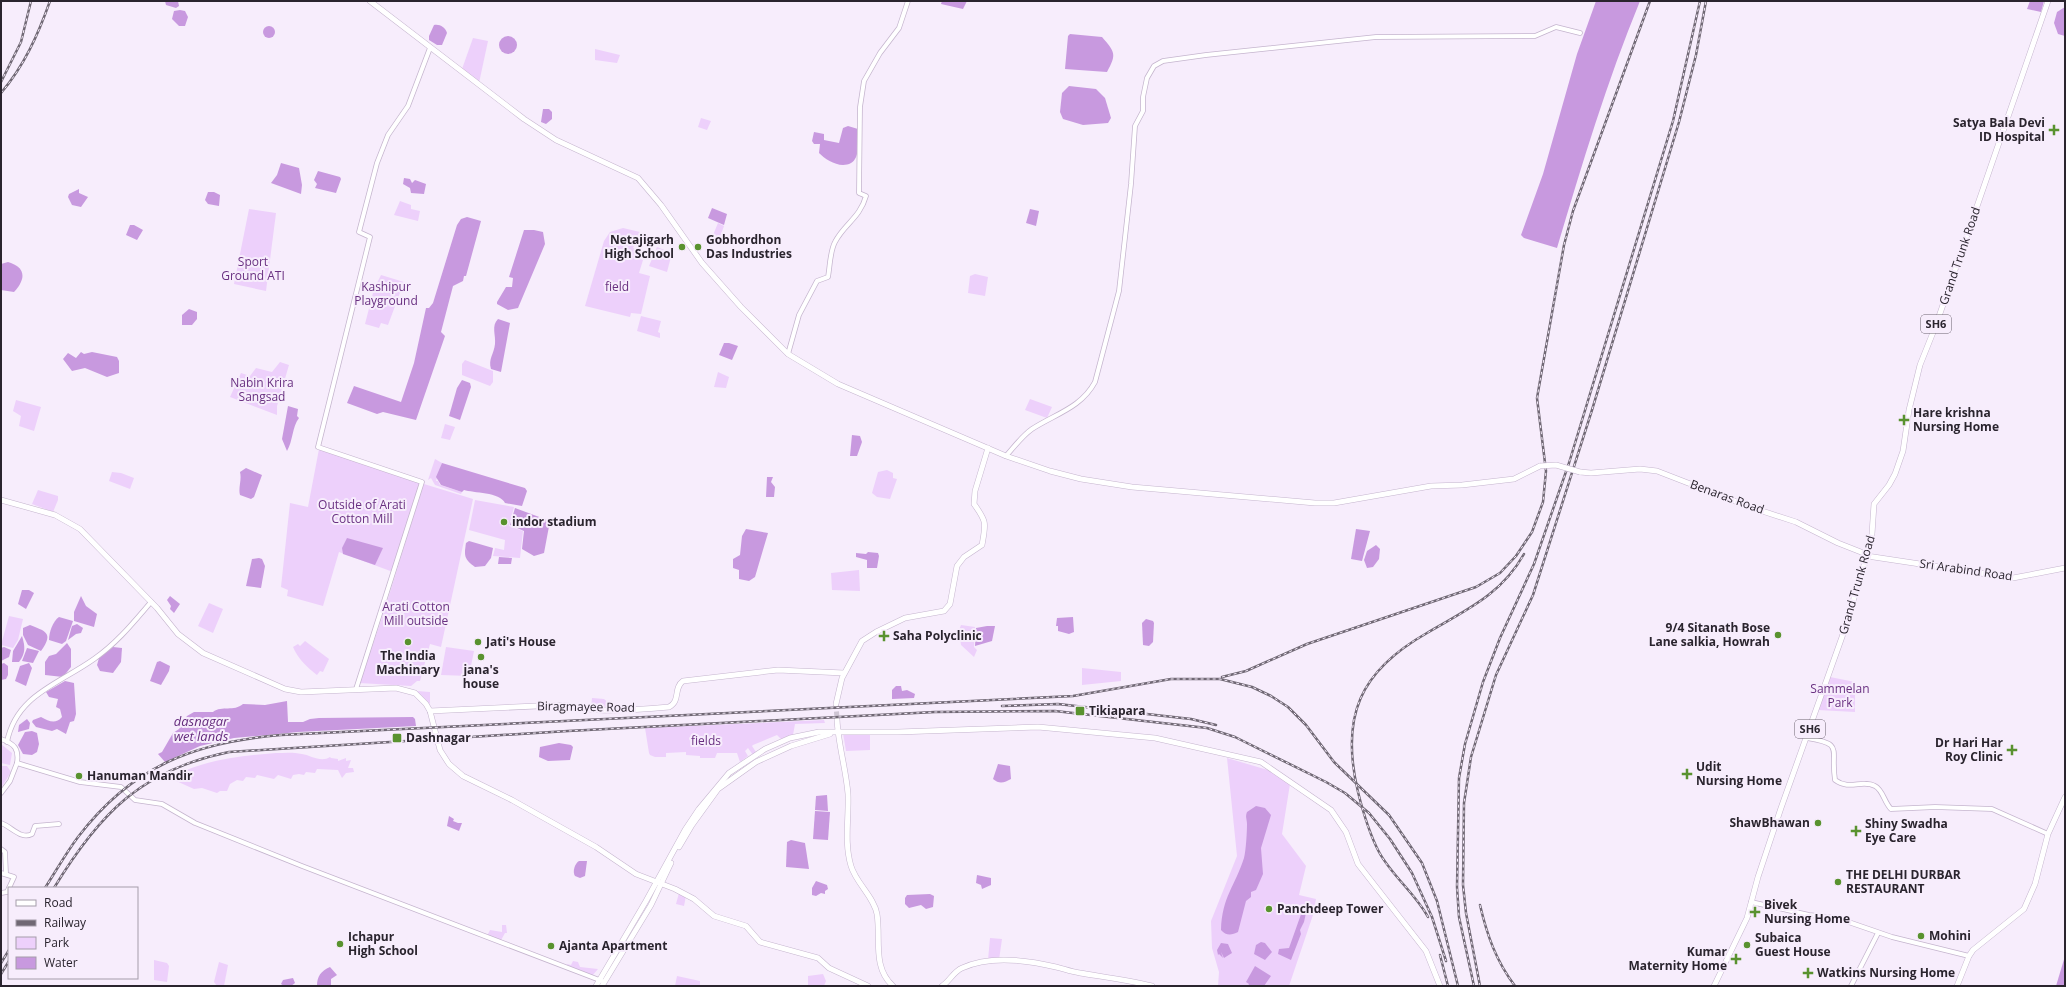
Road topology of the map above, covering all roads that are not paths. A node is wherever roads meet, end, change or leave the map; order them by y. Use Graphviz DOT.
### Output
graph roads {
  1 [pos="370,1"];
  2 [pos="908,1"];
  3 [pos="2048,1"];
  4 [pos="1580,33"];
  5 [pos="430,48"];
  6 [pos="788,354"];
  7 [pos="988,448"];
  8 [pos="1006,456"];
  9 [pos="1,500"];
  10 [pos="1867,556"];
  11 [pos="2065,568"];
  12 [pos="151,602"];
  13 [pos="844,674"];
  14 [pos="356,690"];
  15 [pos="836,704"];
  16 [pos="430,711"];
  17 [pos="837,719"];
  18 [pos="836,732"];
  19 [pos="1807,738"];
  20 [pos="1,739"];
  21 [pos="7,742"];
  22 [pos="17,763"];
  23 [pos="1,793"];
  24 [pos="2065,797"];
  25 [pos="1,823"];
  26 [pos="59,824"];
  27 [pos="2048,834"];
  28 [pos="1,848"];
  29 [pos="3,874"];
  30 [pos="659,883"];
  31 [pos="9,887"];
  32 [pos="1751,902"];
  33 [pos="1878,933"];
  34 [pos="1969,956"];
  35 [pos="602,983"];
  36 [pos="596,986"];
  37 [pos="868,986"];
  38 [pos="893,986"];
  39 [pos="942,986"];
  40 [pos="1152,986"];
  41 [pos="1440,986"];
  42 [pos="1714,986"];
  43 [pos="1851,986"];
  44 [pos="1957,986"];
  1 -- 5 [label="main road"];
  2 -- 6 [label="street"];
  3 -- 10 [label="main road, Grand Trunk Road / SH6"];
  4 -- 8 [label="street"];
  5 -- 6 [label="main road"];
  5 -- 14 [label="street"];
  6 -- 7 [label="main road"];
  7 -- 8 [label="main road"];
  7 -- 13 [label="main road"];
  8 -- 10 [label="main road, Benaras Road, bridge"];
  9 -- 12 [label="main road"];
  10 -- 11 [label="main road, Sri Arabind Road"];
  10 -- 19 [label="main road, Grand Trunk Road / SH6"];
  12 -- 14 [label="main road"];
  12 -- 21 [label="street"];
  13 -- 15 [label="main road"];
  13 -- 16 [label="main road, Biragmayee Road"];
  14 -- 16 [label="main road"];
  16 -- 30 [label="main road"];
  17 -- 18 [label="main road"];
  18 -- 30 [label="main road"];
  18 -- 30 [label="main road"];
  18 -- 38 [label="main road"];
  18 -- 41 [label="main road"];
  19 -- 27 [label="street"];
  19 -- 32 [label="main road, Grand Trunk Road / SH6"];
  20 -- 21 [label="street"];
  21 -- 22 [label="street"];
  22 -- 23 [label="street"];
  22 -- 35 [label="street"];
  24 -- 27 [label="main road"];
  25 -- 26 [label="street"];
  27 -- 34 [label="main road"];
  28 -- 29 [label="street"];
  29 -- 31 [label="street"];
  30 -- 35 [label="main road"];
  30 -- 37 [label="main road"];
  32 -- 33 [label="street"];
  32 -- 42 [label="main road, Grand Trunk Road / SH6"];
  33 -- 34 [label="street"];
  33 -- 43 [label="street"];
  34 -- 44 [label="main road"];
  35 -- 36 [label="main road"];
  39 -- 40 [label="main road"];
}
